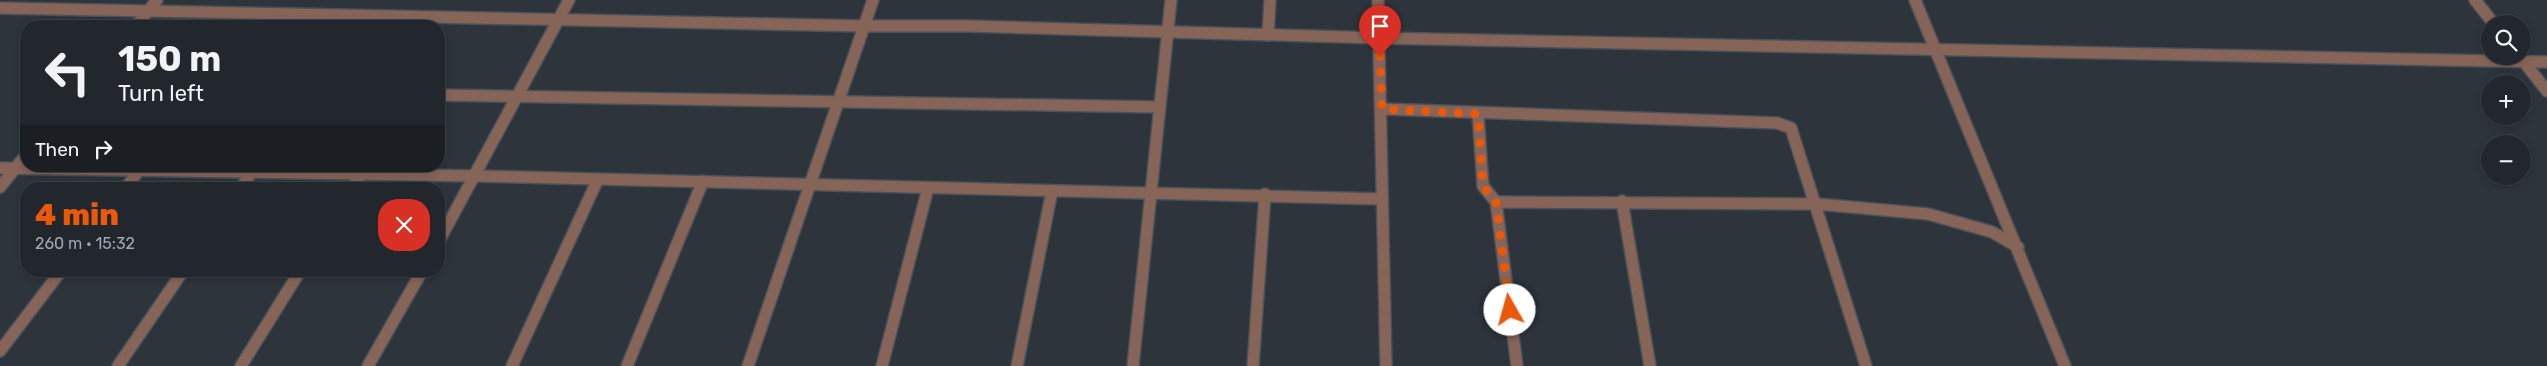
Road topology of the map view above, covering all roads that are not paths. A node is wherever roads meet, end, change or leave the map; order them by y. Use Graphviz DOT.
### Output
graph roads {
  1 [pos="157,0"];
  2 [pos="569,0"];
  3 [pos="873,0"];
  4 [pos="1171,0"];
  5 [pos="1270,0"];
  6 [pos="1378,0"];
  7 [pos="1915,0"];
  8 [pos="2475,0"];
  9 [pos="0,8"];
  10 [pos="147,12"];
  11 [pos="2487,15"];
  12 [pos="141,20"];
  13 [pos="557,21"];
  14 [pos="864,26"];
  15 [pos="1167,32"];
  16 [pos="1268,35"];
  17 [pos="1380,38"];
  18 [pos="1934,49"];
  19 [pos="2481,57"];
  20 [pos="2531,60"];
  21 [pos="2547,62"];
  22 [pos="2527,65"];
  23 [pos="2547,90"];
  24 [pos="445,95"];
  25 [pos="519,96"];
  26 [pos="838,101"];
  27 [pos="1159,107"];
  28 [pos="1382,109"];
  29 [pos="1478,114"];
  30 [pos="20,163"];
  31 [pos="0,168"];
  32 [pos="15,168"];
  33 [pos="20,168"];
  34 [pos="138,172"];
  35 [pos="252,172"];
  36 [pos="361,174"];
  37 [pos="476,176"];
  38 [pos="598,179"];
  39 [pos="703,181"];
  40 [pos="130,182"];
  41 [pos="245,182"];
  42 [pos="356,182"];
  43 [pos="808,185"];
  44 [pos="0,187"];
  45 [pos="928,188"];
  46 [pos="1052,191"];
  47 [pos="1152,192"];
  48 [pos="1264,194"];
  49 [pos="1382,199"];
  50 [pos="1622,201"];
  51 [pos="1496,202"];
  52 [pos="1817,204"];
  53 [pos="445,230"];
  54 [pos="2018,247"];
  55 [pos="56,277"];
  56 [pos="180,277"];
  57 [pos="296,277"];
  58 [pos="419,277"];
  59 [pos="0,351"];
  60 [pos="118,366"];
  61 [pos="241,366"];
  62 [pos="368,366"];
  63 [pos="512,366"];
  64 [pos="627,366"];
  65 [pos="748,366"];
  66 [pos="882,366"];
  67 [pos="1017,366"];
  68 [pos="1133,366"];
  69 [pos="1253,366"];
  70 [pos="1386,366"];
  71 [pos="1517,366"];
  72 [pos="1650,366"];
  73 [pos="1866,366"];
  74 [pos="2065,366"];
  1 -- 10 [label="street"];
  2 -- 13 [label="street"];
  3 -- 14 [label="street"];
  4 -- 15 [label="street"];
  5 -- 16 [label="street"];
  6 -- 17 [label="street"];
  7 -- 18 [label="street"];
  8 -- 11 [label="street"];
  9 -- 10 [label="street"];
  10 -- 12 [label="street"];
  10 -- 13 [label="street"];
  13 -- 14 [label="street"];
  13 -- 25 [label="street"];
  14 -- 15 [label="street"];
  14 -- 26 [label="street"];
  15 -- 16 [label="street"];
  15 -- 27 [label="street"];
  16 -- 17 [label="street"];
  17 -- 18 [label="street"];
  17 -- 28 [label="street"];
  18 -- 19 [label="street"];
  18 -- 54 [label="street"];
  20 -- 21 [label="street"];
  22 -- 23 [label="street"];
  24 -- 25 [label="street"];
  25 -- 26 [label="street"];
  25 -- 37 [label="street"];
  26 -- 27 [label="street"];
  26 -- 43 [label="street"];
  27 -- 47 [label="street"];
  28 -- 29 [label="street"];
  28 -- 49 [label="street"];
  29 -- 51 [label="street"];
  29 -- 52 [label="street"];
  30 -- 32 [label="street"];
  31 -- 32 [label="street"];
  32 -- 33 [label="street"];
  32 -- 44 [label="street"];
  34 -- 40 [label="street"];
  35 -- 36 [label="street"];
  35 -- 41 [label="street"];
  36 -- 37 [label="street"];
  36 -- 42 [label="street"];
  37 -- 38 [label="street"];
  37 -- 53 [label="street"];
  38 -- 39 [label="street"];
  38 -- 63 [label="street"];
  39 -- 43 [label="street"];
  39 -- 64 [label="street"];
  43 -- 45 [label="street"];
  43 -- 65 [label="street"];
  45 -- 46 [label="street"];
  45 -- 66 [label="street"];
  46 -- 47 [label="street"];
  46 -- 67 [label="street"];
  47 -- 48 [label="street"];
  47 -- 68 [label="street"];
  48 -- 49 [label="street"];
  48 -- 69 [label="street"];
  49 -- 70 [label="street"];
  50 -- 51 [label="street"];
  50 -- 52 [label="street"];
  50 -- 72 [label="street"];
  51 -- 71 [label="street"];
  52 -- 54 [label="street"];
  52 -- 73 [label="street"];
  54 -- 74 [label="street"];
  55 -- 59 [label="street"];
  56 -- 60 [label="street"];
  57 -- 61 [label="street"];
  58 -- 62 [label="street"];
}
